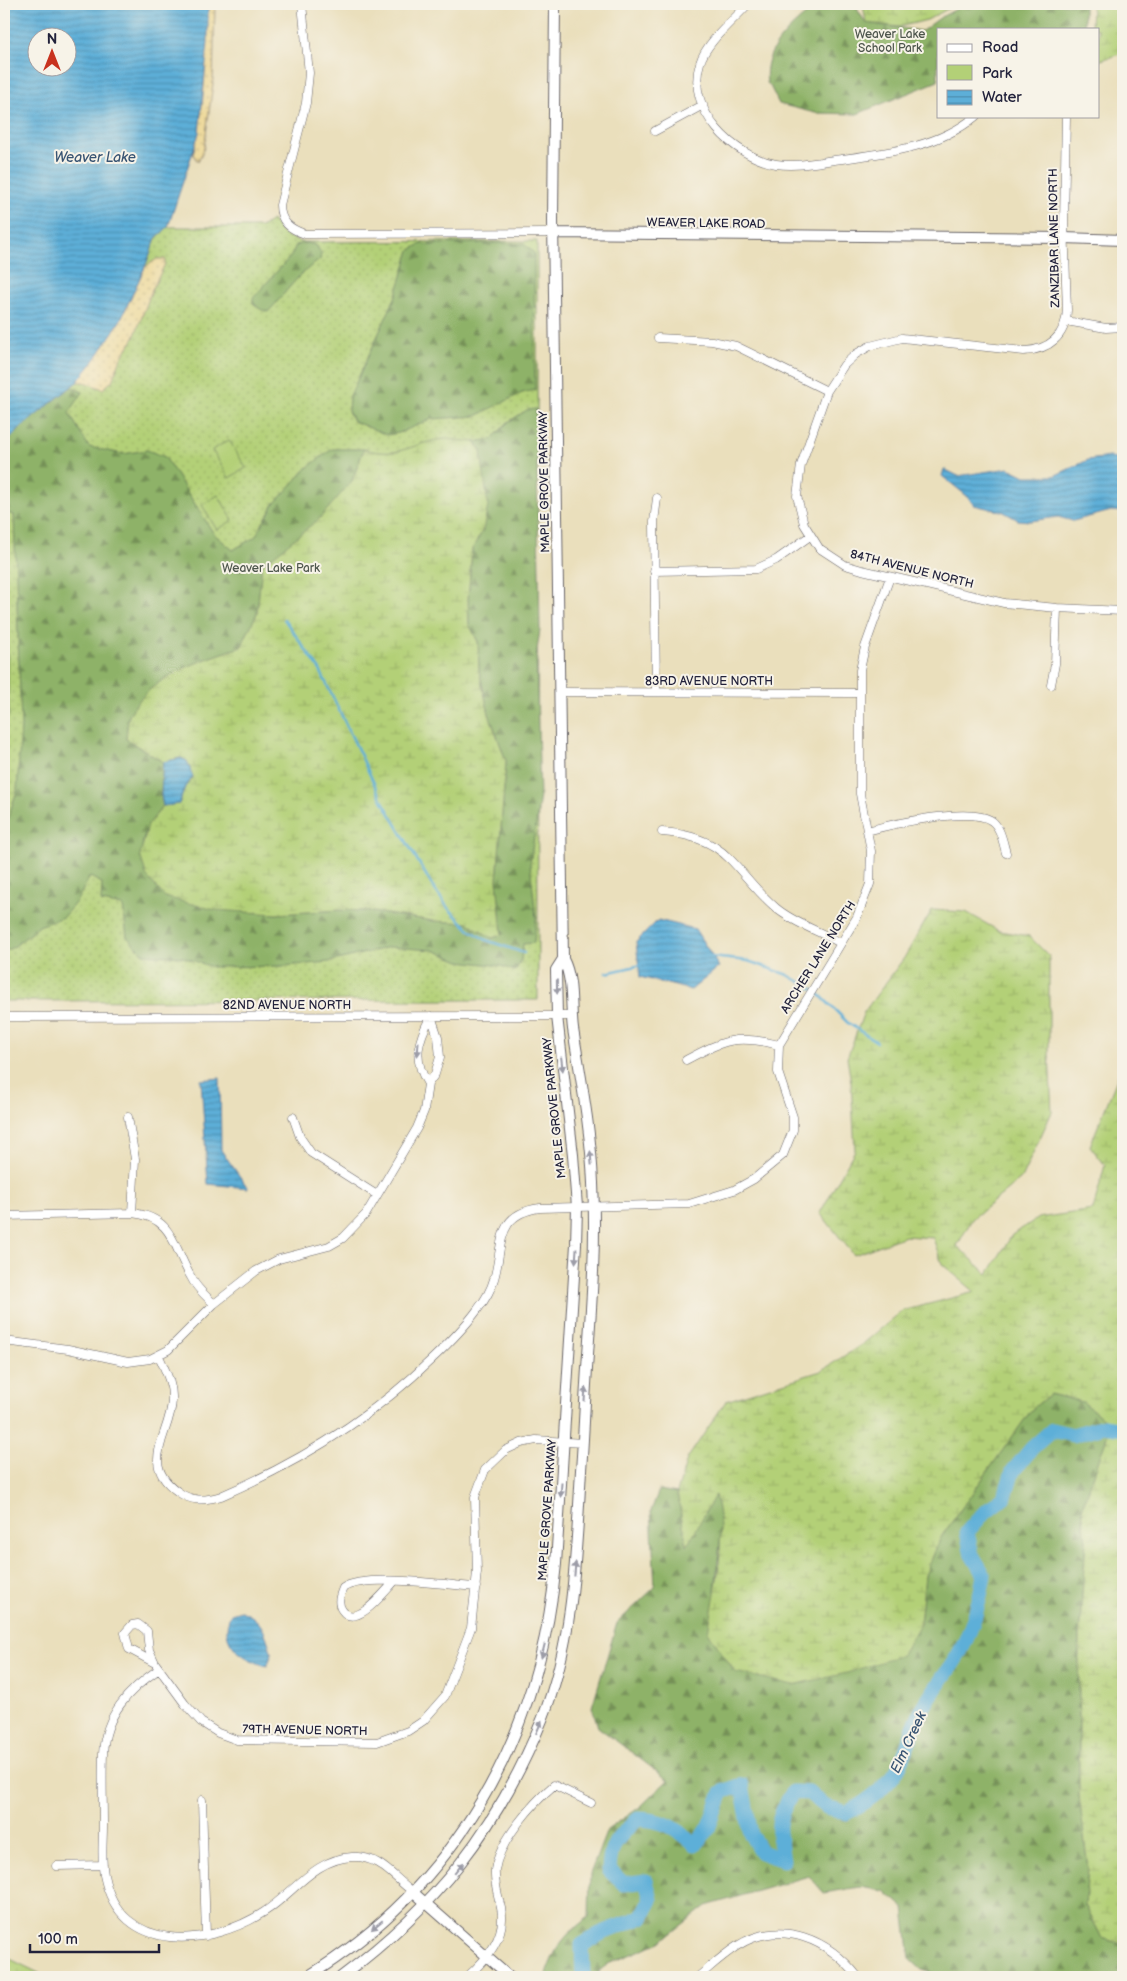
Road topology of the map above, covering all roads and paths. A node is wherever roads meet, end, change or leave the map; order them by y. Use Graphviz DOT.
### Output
graph roads {
  1 [pos="302,4"];
  2 [pos="556,4"];
  3 [pos="748,4"];
  4 [pos="702,105"];
  5 [pos="974,118"];
  6 [pos="1066,118"];
  7 [pos="655,131"];
  8 [pos="553,233"];
  9 [pos="1064,238"];
  10 [pos="1123,240"];
  11 [pos="1066,321"];
  12 [pos="1123,327"];
  13 [pos="658,338"];
  14 [pos="827,391"];
  15 [pos="657,498"];
  16 [pos="810,536"];
  17 [pos="654,571"];
  18 [pos="890,577"];
  19 [pos="1057,608"];
  20 [pos="1123,611"];
  21 [pos="1050,685"];
  22 [pos="559,692"];
  23 [pos="656,692"];
  24 [pos="859,693"];
  25 [pos="867,831"];
  26 [pos="662,832"];
  27 [pos="1006,853"];
  28 [pos="840,943"];
  29 [pos="563,959"];
  30 [pos="431,1016"];
  31 [pos="557,1016"];
  32 [pos="571,1016"];
  33 [pos="4,1017"];
  34 [pos="779,1045"];
  35 [pos="686,1060"];
  36 [pos="428,1084"];
  37 [pos="128,1116"];
  38 [pos="293,1116"];
  39 [pos="377,1195"];
  40 [pos="577,1207"];
  41 [pos="594,1207"];
  42 [pos="132,1213"];
  43 [pos="4,1216"];
  44 [pos="214,1304"];
  45 [pos="4,1341"];
  46 [pos="159,1356"];
  47 [pos="564,1441"];
  48 [pos="583,1443"];
  49 [pos="394,1582"];
  50 [pos="476,1587"];
  51 [pos="157,1666"];
  52 [pos="202,1800"];
  53 [pos="591,1803"];
  54 [pos="56,1866"];
  55 [pos="103,1866"];
  56 [pos="412,1891"];
  57 [pos="426,1903"];
  58 [pos="206,1936"];
  59 [pos="487,1956"];
  60 [pos="307,1977"];
  61 [pos="341,1977"];
  62 [pos="468,1977"];
  63 [pos="510,1977"];
  64 [pos="698,1977"];
  65 [pos="858,1977"];
  1 -- 8 [label="street, WEAVER LAKE ROAD"];
  2 -- 8 [label="main road, MAPLE GROVE PARKWAY"];
  3 -- 4 [label="street"];
  4 -- 5 [label="street"];
  4 -- 7 [label="street"];
  6 -- 9 [label="street, ZANZIBAR LANE NORTH"];
  8 -- 9 [label="main road, WEAVER LAKE ROAD"];
  8 -- 22 [label="main road, MAPLE GROVE PARKWAY"];
  9 -- 10 [label="main road, WEAVER LAKE ROAD"];
  9 -- 11 [label="street, ZANZIBAR LANE NORTH"];
  11 -- 12 [label="street"];
  11 -- 14 [label="street, ZANZIBAR LANE NORTH"];
  13 -- 14 [label="street"];
  14 -- 16 [label="street, ZANZIBAR LANE NORTH"];
  15 -- 17 [label="street"];
  16 -- 17 [label="street"];
  16 -- 18 [label="street, 84TH AVENUE NORTH"];
  17 -- 23 [label="street"];
  18 -- 19 [label="street, 84TH AVENUE NORTH"];
  18 -- 24 [label="street, ARCHER LANE NORTH"];
  19 -- 20 [label="street, 84TH AVENUE NORTH"];
  19 -- 21 [label="street"];
  22 -- 23 [label="street, 83RD AVENUE NORTH"];
  22 -- 29 [label="main road, MAPLE GROVE PARKWAY"];
  23 -- 24 [label="street, 83RD AVENUE NORTH"];
  24 -- 25 [label="street, ARCHER LANE NORTH"];
  25 -- 27 [label="street"];
  25 -- 28 [label="street, ARCHER LANE NORTH"];
  26 -- 28 [label="street"];
  28 -- 34 [label="street, ARCHER LANE NORTH"];
  29 -- 31 [label="main road, MAPLE GROVE PARKWAY, one-way"];
  29 -- 32 [label="main road, MAPLE GROVE PARKWAY"];
  30 -- 31 [label="street, 82ND AVENUE NORTH"];
  30 -- 33 [label="street, 82ND AVENUE NORTH"];
  30 -- 36 [label="street"];
  30 -- 36 [label="street, one-way"];
  31 -- 32 [label="street, 82ND AVENUE NORTH"];
  31 -- 40 [label="main road, MAPLE GROVE PARKWAY, one-way"];
  41 -- 32 [label="main road, MAPLE GROVE PARKWAY, one-way"];
  34 -- 35 [label="street"];
  34 -- 41 [label="street, ARCHER LANE NORTH"];
  36 -- 39 [label="street"];
  37 -- 42 [label="street"];
  38 -- 39 [label="street"];
  39 -- 44 [label="street"];
  40 -- 41 [label="street"];
  40 -- 46 [label="street"];
  40 -- 47 [label="main road, MAPLE GROVE PARKWAY, one-way"];
  48 -- 41 [label="main road, MAPLE GROVE PARKWAY, one-way"];
  42 -- 43 [label="street"];
  42 -- 44 [label="street"];
  44 -- 46 [label="street"];
  45 -- 46 [label="street"];
  47 -- 48 [label="street, 79TH AVENUE NORTH"];
  47 -- 50 [label="street, 79TH AVENUE NORTH"];
  47 -- 56 [label="main road, MAPLE GROVE PARKWAY, one-way"];
  57 -- 48 [label="main road, MAPLE GROVE PARKWAY, one-way"];
  49 -- 49 [label="street"];
  49 -- 50 [label="street"];
  50 -- 51 [label="street, 79TH AVENUE NORTH"];
  51 -- 51 [label="street, 79TH AVENUE NORTH"];
  51 -- 55 [label="street"];
  52 -- 58 [label="street"];
  53 -- 59 [label="street"];
  54 -- 55 [label="street"];
  55 -- 58 [label="street"];
  56 -- 57 [label="street"];
  56 -- 58 [label="street"];
  56 -- 60 [label="main road, MAPLE GROVE PARKWAY, one-way"];
  57 -- 59 [label="street"];
  57 -- 61 [label="main road, MAPLE GROVE PARKWAY"];
  59 -- 62 [label="street"];
  59 -- 63 [label="street"];
  64 -- 65 [label="street"];
}
